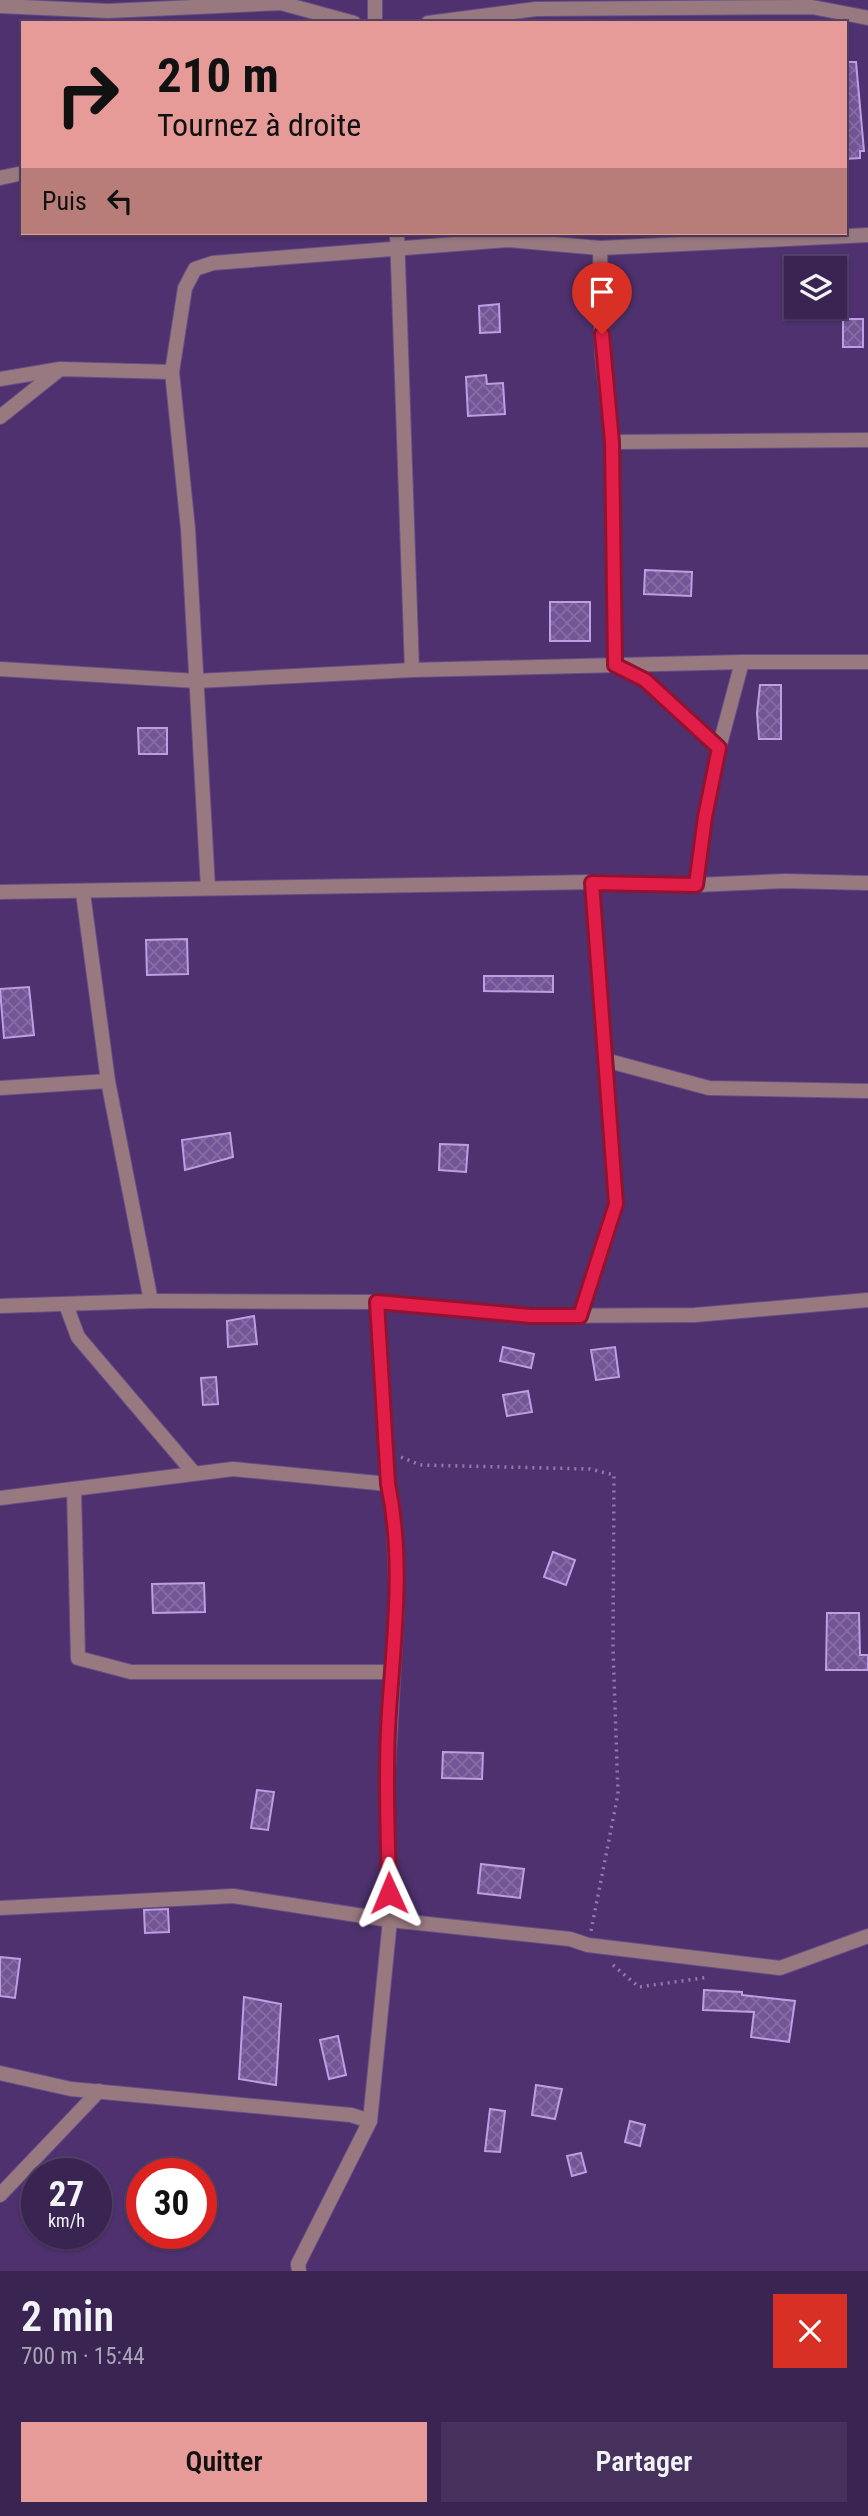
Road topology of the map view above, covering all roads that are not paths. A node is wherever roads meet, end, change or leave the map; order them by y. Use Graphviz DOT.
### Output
graph roads {
  1 [pos="4,0"];
  2 [pos="375,0"];
  3 [pos="283,2"];
  4 [pos="811,4"];
  5 [pos="0,6"];
  6 [pos="868,18"];
  7 [pos="347,21"];
  8 [pos="375,21"];
  9 [pos="443,21"];
  10 [pos="21,173"];
  11 [pos="0,178"];
  12 [pos="868,234"];
  13 [pos="397,235"];
  14 [pos="600,248"];
  15 [pos="397,250"];
  16 [pos="60,369"];
  17 [pos="172,372"];
  18 [pos="0,379"];
  19 [pos="0,417"];
  20 [pos="868,440"];
  21 [pos="612,442"];
  22 [pos="742,662"];
  23 [pos="868,662"];
  24 [pos="615,665"];
  25 [pos="0,669"];
  26 [pos="412,670"];
  27 [pos="197,681"];
  28 [pos="719,748"];
  29 [pos="592,883"];
  30 [pos="868,883"];
  31 [pos="696,885"];
  32 [pos="208,888"];
  33 [pos="0,892"];
  34 [pos="83,893"];
  35 [pos="605,1060"];
  36 [pos="108,1081"];
  37 [pos="0,1088"];
  38 [pos="868,1091"];
  39 [pos="868,1300"];
  40 [pos="151,1301"];
  41 [pos="377,1302"];
  42 [pos="66,1305"];
  43 [pos="0,1306"];
  44 [pos="580,1316"];
  45 [pos="193,1472"];
  46 [pos="388,1484"];
  47 [pos="74,1489"];
  48 [pos="0,1498"];
  49 [pos="392,1672"];
  50 [pos="0,1908"];
  51 [pos="390,1920"];
  52 [pos="868,1936"];
  53 [pos="0,2073"];
  54 [pos="99,2091"];
  55 [pos="370,2121"];
  56 [pos="0,2195"];
  57 [pos="299,2271"];
  1 -- 5 [label="street"];
  2 -- 8 [label="street"];
  3 -- 5 [label="street"];
  3 -- 7 [label="street"];
  4 -- 6 [label="street"];
  4 -- 9 [label="street"];
  10 -- 11 [label="street"];
  12 -- 14 [label="street"];
  13 -- 15 [label="street"];
  14 -- 15 [label="street"];
  14 -- 21 [label="street"];
  15 -- 17 [label="street"];
  15 -- 26 [label="street"];
  16 -- 17 [label="street"];
  16 -- 18 [label="street"];
  16 -- 19 [label="street"];
  17 -- 27 [label="street"];
  20 -- 21 [label="street"];
  21 -- 24 [label="street"];
  22 -- 23 [label="street"];
  22 -- 24 [label="street"];
  22 -- 28 [label="street"];
  24 -- 26 [label="street"];
  24 -- 28 [label="street"];
  25 -- 27 [label="street"];
  26 -- 27 [label="street"];
  27 -- 32 [label="street"];
  28 -- 31 [label="street"];
  29 -- 31 [label="street"];
  29 -- 32 [label="street"];
  29 -- 35 [label="street"];
  30 -- 31 [label="street"];
  32 -- 34 [label="street"];
  33 -- 34 [label="street"];
  34 -- 36 [label="street"];
  35 -- 38 [label="street"];
  35 -- 44 [label="street"];
  36 -- 37 [label="street"];
  36 -- 40 [label="street"];
  39 -- 44 [label="street"];
  40 -- 41 [label="street"];
  40 -- 42 [label="street"];
  41 -- 44 [label="street"];
  41 -- 46 [label="street"];
  42 -- 43 [label="street"];
  42 -- 45 [label="street"];
  45 -- 46 [label="street"];
  45 -- 47 [label="street"];
  46 -- 49 [label="street"];
  47 -- 48 [label="street"];
  47 -- 49 [label="street"];
  49 -- 51 [label="street"];
  50 -- 51 [label="street"];
  51 -- 52 [label="street"];
  51 -- 55 [label="street"];
  53 -- 54 [label="street"];
  54 -- 55 [label="street"];
  54 -- 56 [label="street"];
  55 -- 57 [label="street"];
}
